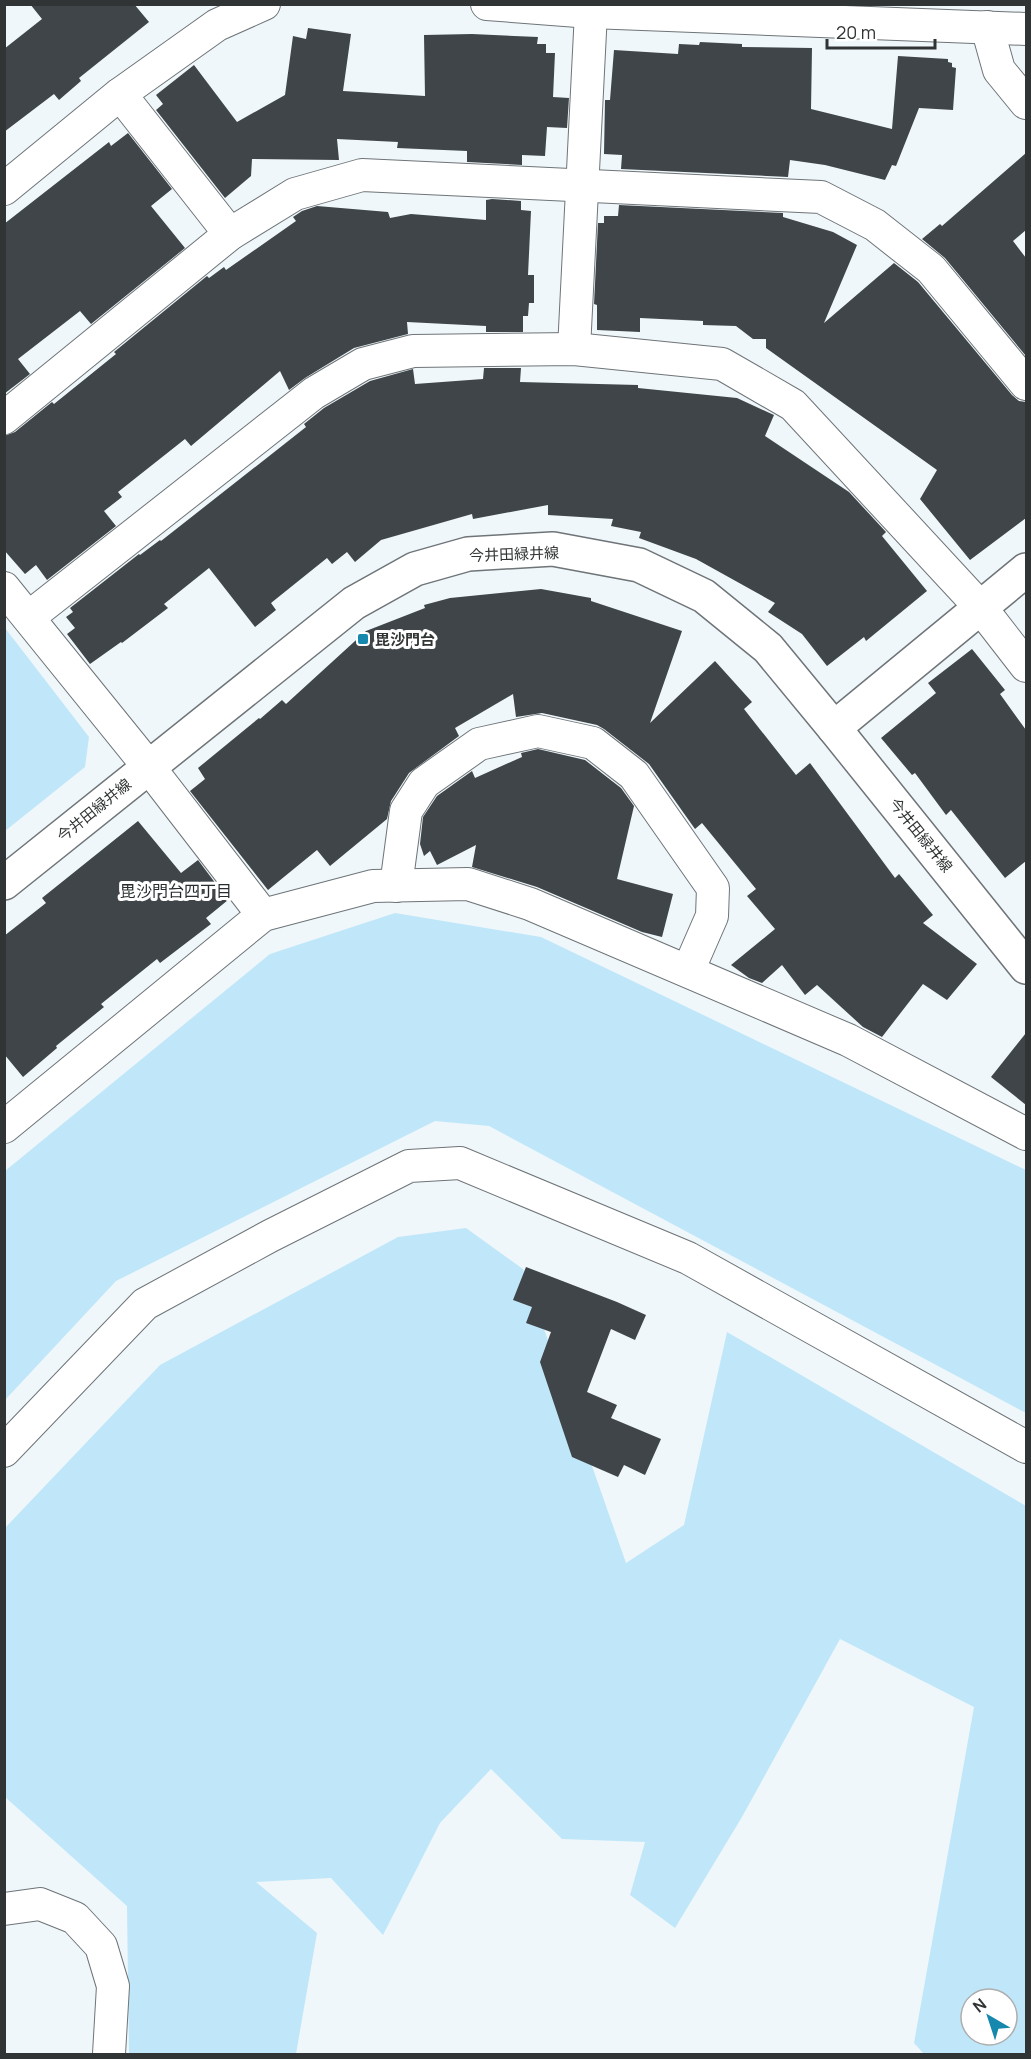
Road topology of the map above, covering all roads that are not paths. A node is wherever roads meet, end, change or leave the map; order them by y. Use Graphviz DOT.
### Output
graph roads {
  1 [pos="264,4"];
  2 [pos="487,4"];
  3 [pos="591,12"];
  4 [pos="987,27"];
  5 [pos="1026,29"];
  6 [pos="120,94"];
  7 [pos="1026,104"];
  8 [pos="582,185"];
  9 [pos="4,189"];
  10 [pos="230,234"];
  11 [pos="574,349"];
  12 [pos="1026,384"];
  13 [pos="4,418"];
  14 [pos="1026,570"];
  15 [pos="4,588"];
  16 [pos="981,608"];
  17 [pos="29,617"];
  18 [pos="1026,666"];
  19 [pos="834,728"];
  20 [pos="148,766"];
  21 [pos="4,883"];
  22 [pos="396,886"];
  23 [pos="263,915"];
  24 [pos="1026,967"];
  25 [pos="688,971"];
  26 [pos="4,1127"];
  27 [pos="1026,1134"];
  28 [pos="1026,1447"];
  29 [pos="4,1451"];
  30 [pos="4,1909"];
  31 [pos="109,2055"];
  1 -- 6 [label="street"];
  2 -- 3 [label="street"];
  3 -- 4 [label="street"];
  3 -- 8 [label="street"];
  4 -- 5 [label="street"];
  4 -- 7 [label="street"];
  6 -- 9 [label="street"];
  6 -- 10 [label="street"];
  8 -- 10 [label="street"];
  8 -- 11 [label="street"];
  8 -- 12 [label="street"];
  10 -- 13 [label="street"];
  11 -- 16 [label="street"];
  11 -- 17 [label="street"];
  14 -- 16 [label="main road"];
  15 -- 17 [label="street"];
  16 -- 18 [label="street"];
  16 -- 19 [label="main road"];
  17 -- 20 [label="street"];
  19 -- 20 [label="main road, 今井田緑井線"];
  19 -- 24 [label="main road, 今井田緑井線"];
  20 -- 21 [label="main road, 今井田緑井線"];
  20 -- 23 [label="street"];
  22 -- 23 [label="street"];
  22 -- 25 [label="street"];
  22 -- 25 [label="street"];
  23 -- 26 [label="street"];
  25 -- 27 [label="street"];
  28 -- 29 [label="street"];
  30 -- 31 [label="street"];
}
